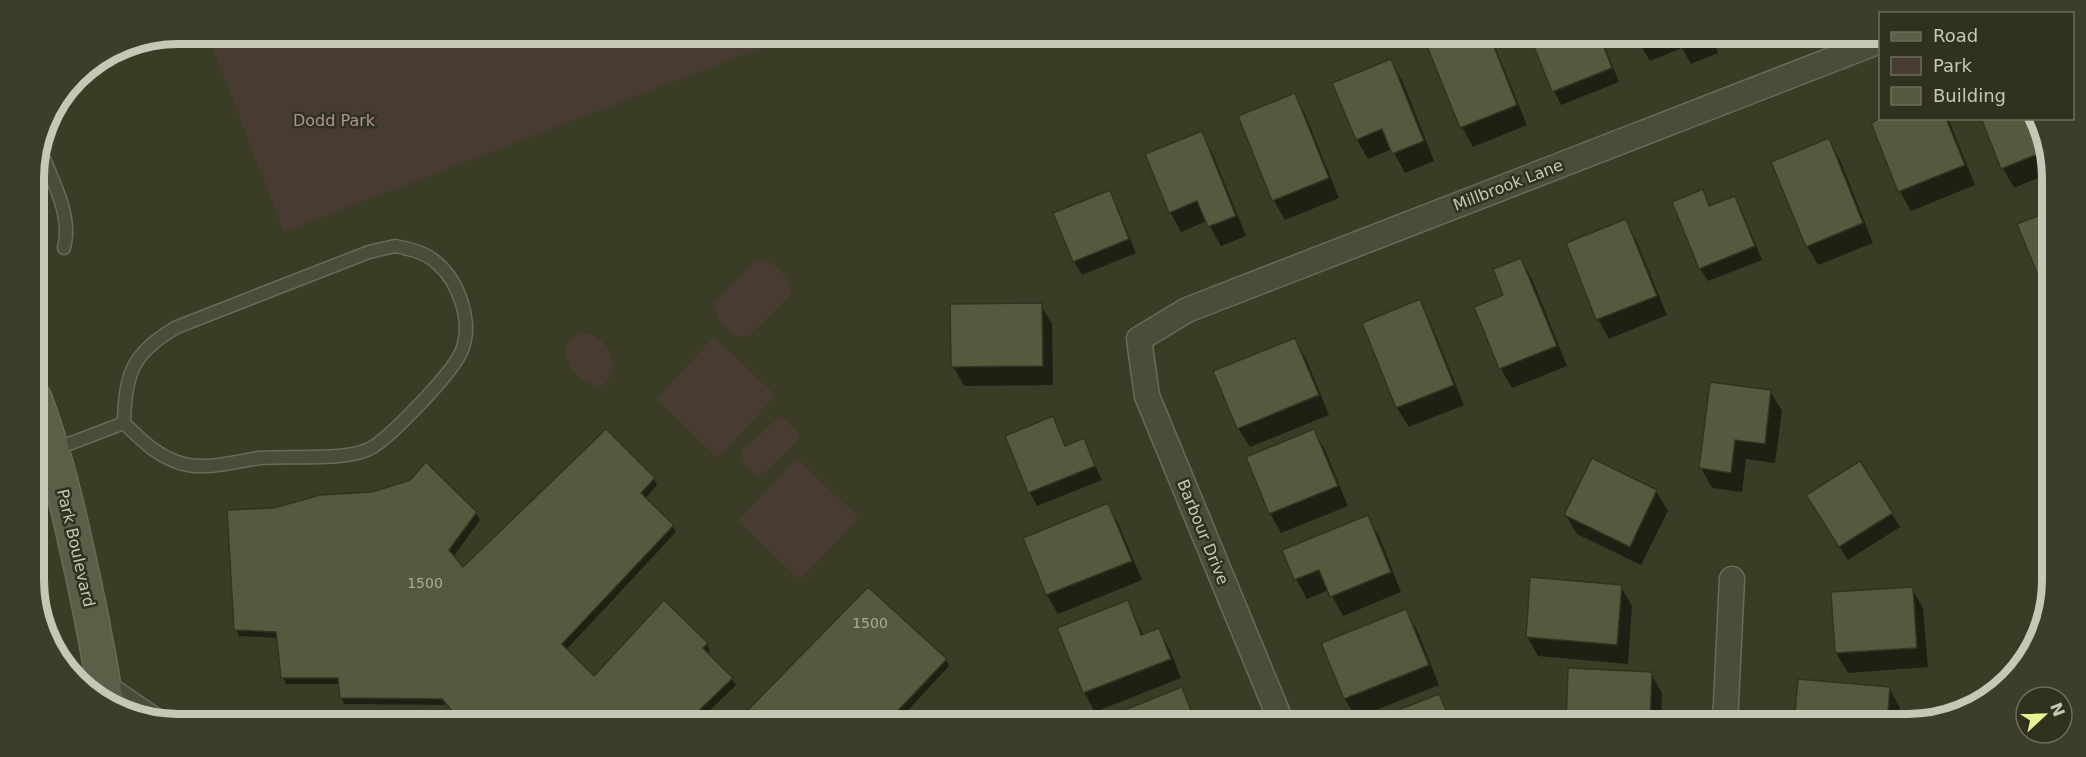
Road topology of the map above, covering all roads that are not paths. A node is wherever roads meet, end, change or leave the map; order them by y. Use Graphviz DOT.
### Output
graph roads {
  1 [pos="1871,44"];
  2 [pos="45,163"];
  3 [pos="64,248"];
  4 [pos="1139,339"];
  5 [pos="124,423"];
  6 [pos="44,427"];
  7 [pos="52,451"];
  8 [pos="1732,579"];
  9 [pos="104,689"];
  10 [pos="144,709"];
  11 [pos="1278,713"];
  12 [pos="1725,713"];
  1 -- 4 [label="street, Millbrook Lane"];
  2 -- 3 [label="lane"];
  4 -- 11 [label="street, Barbour Drive"];
  5 -- 5 [label="lane"];
  5 -- 7 [label="lane"];
  6 -- 7 [label="main road, Park Boulevard"];
  7 -- 9 [label="main road, Park Boulevard"];
  8 -- 12 [label="street"];
  9 -- 10 [label="lane"];
}
